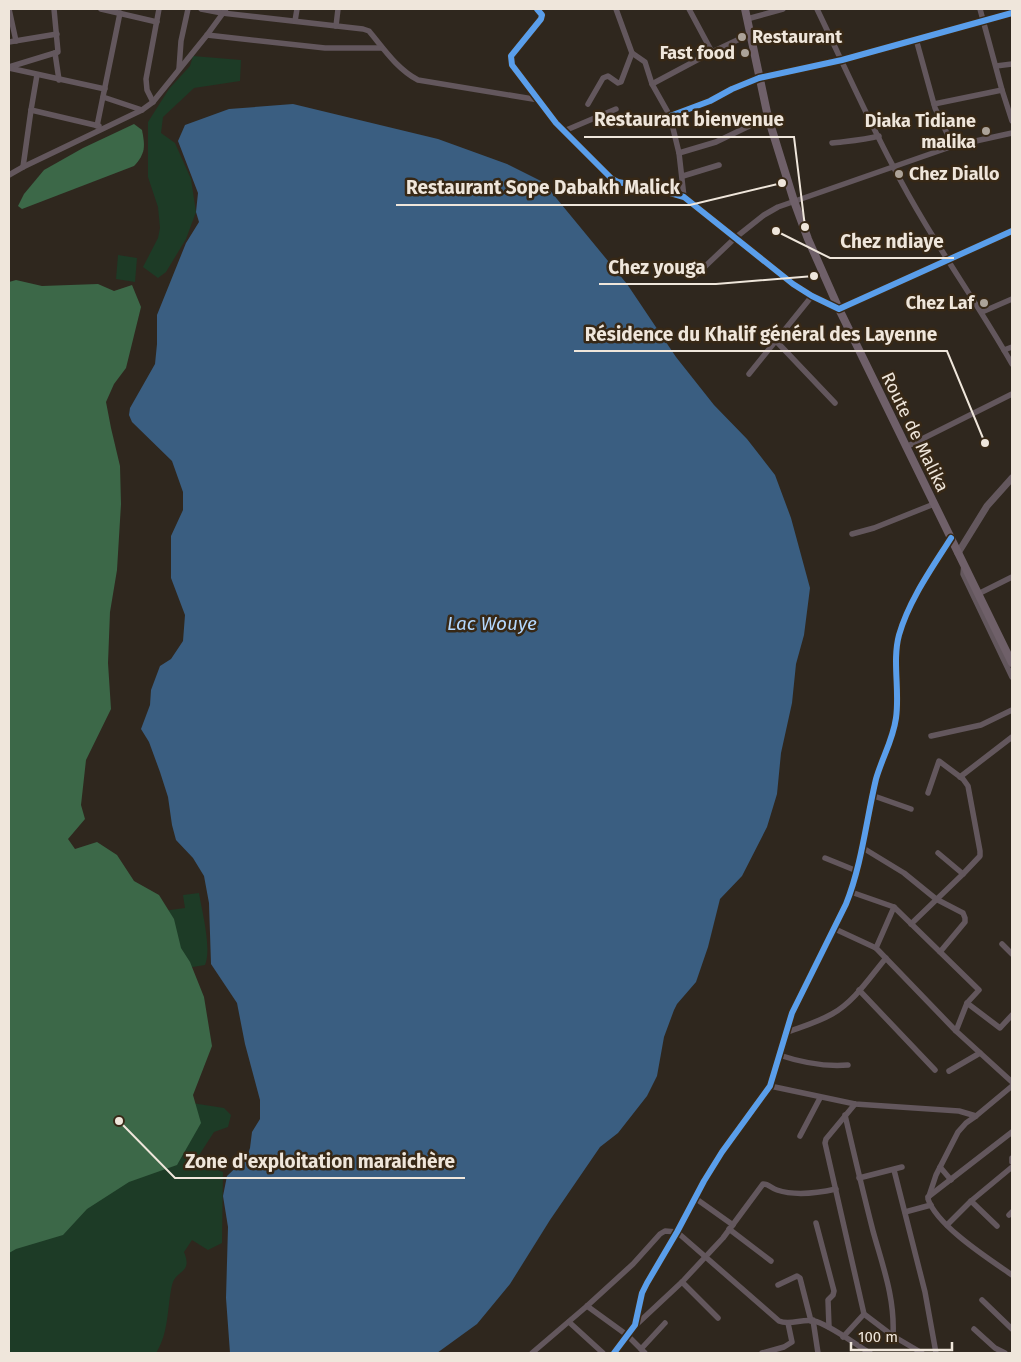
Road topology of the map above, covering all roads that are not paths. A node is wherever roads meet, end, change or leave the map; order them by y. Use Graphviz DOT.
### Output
graph roads {
  1 [pos="9,9"];
  2 [pos="54,9"];
  3 [pos="100,9"];
  4 [pos="159,9"];
  5 [pos="188,9"];
  6 [pos="201,9"];
  7 [pos="297,9"];
  8 [pos="338,9"];
  9 [pos="538,9"];
  10 [pos="689,9"];
  11 [pos="745,9"];
  12 [pos="783,9"];
  13 [pos="817,9"];
  14 [pos="980,9"];
  15 [pos="615,10"];
  16 [pos="224,11"];
  17 [pos="543,12"];
  18 [pos="120,13"];
  19 [pos="1012,13"];
  20 [pos="747,19"];
  21 [pos="295,21"];
  22 [pos="984,21"];
  23 [pos="157,22"];
  24 [pos="336,26"];
  25 [pos="57,34"];
  26 [pos="750,34"];
  27 [pos="207,35"];
  28 [pos="916,39"];
  29 [pos="16,41"];
  30 [pos="9,42"];
  31 [pos="382,48"];
  32 [pos="712,52"];
  33 [pos="55,53"];
  34 [pos="632,53"];
  35 [pos="842,60"];
  36 [pos="1012,64"];
  37 [pos="996,66"];
  38 [pos="9,68"];
  39 [pos="179,69"];
  40 [pos="37,75"];
  41 [pos="759,78"];
  42 [pos="59,80"];
  43 [pos="652,84"];
  44 [pos="105,89"];
  45 [pos="1002,90"];
  46 [pos="104,96"];
  47 [pos="539,100"];
  48 [pos="153,102"];
  49 [pos="588,104"];
  50 [pos="934,104"];
  51 [pos="616,109"];
  52 [pos="31,110"];
  53 [pos="142,110"];
  54 [pos="670,116"];
  55 [pos="768,117"];
  56 [pos="1012,121"];
  57 [pos="97,126"];
  58 [pos="106,128"];
  59 [pos="564,131"];
  60 [pos="1012,132"];
  61 [pos="878,136"];
  62 [pos="832,143"];
  63 [pos="953,146"];
  64 [pos="679,153"];
  65 [pos="719,165"];
  66 [pos="893,166"];
  67 [pos="23,167"];
  68 [pos="9,175"];
  69 [pos="683,176"];
  70 [pos="684,197"];
  71 [pos="794,201"];
  72 [pos="1012,231"];
  73 [pos="735,238"];
  74 [pos="947,259"];
  75 [pos="695,276"];
  76 [pos="812,296"];
  77 [pos="1012,299"];
  78 [pos="838,309"];
  79 [pos="982,312"];
  80 [pos="776,342"];
  81 [pos="1012,347"];
  82 [pos="1004,350"];
  83 [pos="1012,364"];
  84 [pos="749,374"];
  85 [pos="1012,394"];
  86 [pos="835,402"];
  87 [pos="906,448"];
  88 [pos="1012,478"];
  89 [pos="934,504"];
  90 [pos="852,534"];
  91 [pos="951,538"];
  92 [pos="958,553"];
  93 [pos="964,564"];
  94 [pos="1012,577"];
  95 [pos="978,594"];
  96 [pos="1012,663"];
  97 [pos="1012,677"];
  98 [pos="1012,710"];
  99 [pos="931,736"];
  100 [pos="1012,737"];
  101 [pos="960,777"];
  102 [pos="928,793"];
  103 [pos="874,796"];
  104 [pos="911,809"];
  105 [pos="863,848"];
  106 [pos="938,853"];
  107 [pos="825,858"];
  108 [pos="856,871"];
  109 [pos="963,874"];
  110 [pos="851,892"];
  111 [pos="936,899"];
  112 [pos="894,907"];
  113 [pos="911,924"];
  114 [pos="835,929"];
  115 [pos="1002,944"];
  116 [pos="876,948"];
  117 [pos="940,952"];
  118 [pos="1012,954"];
  119 [pos="886,958"];
  120 [pos="859,990"];
  121 [pos="967,1003"];
  122 [pos="1012,1015"];
  123 [pos="956,1031"];
  124 [pos="785,1033"];
  125 [pos="980,1053"];
  126 [pos="779,1055"];
  127 [pos="848,1065"];
  128 [pos="936,1070"];
  129 [pos="949,1071"];
  130 [pos="1011,1078"];
  131 [pos="770,1086"];
  132 [pos="1012,1086"];
  133 [pos="820,1098"];
  134 [pos="855,1104"];
  135 [pos="845,1115"];
  136 [pos="976,1116"];
  137 [pos="1012,1132"];
  138 [pos="800,1136"];
  139 [pos="1012,1158"];
  140 [pos="1012,1162"];
  141 [pos="902,1167"];
  142 [pos="940,1167"];
  143 [pos="1012,1167"];
  144 [pos="894,1170"];
  145 [pos="859,1178"];
  146 [pos="952,1180"];
  147 [pos="836,1189"];
  148 [pos="928,1197"];
  149 [pos="695,1198"];
  150 [pos="971,1201"];
  151 [pos="931,1205"];
  152 [pos="905,1212"];
  153 [pos="816,1223"];
  154 [pos="947,1225"];
  155 [pos="997,1226"];
  156 [pos="731,1227"];
  157 [pos="677,1232"];
  158 [pos="706,1257"];
  159 [pos="771,1261"];
  160 [pos="1012,1275"];
  161 [pos="682,1282"];
  162 [pos="778,1285"];
  163 [pos="982,1300"];
  164 [pos="587,1306"];
  165 [pos="864,1314"];
  166 [pos="718,1318"];
  167 [pos="812,1320"];
  168 [pos="569,1322"];
  169 [pos="665,1323"];
  170 [pos="788,1323"];
  171 [pos="636,1325"];
  172 [pos="829,1327"];
  173 [pos="974,1329"];
  174 [pos="1012,1329"];
  175 [pos="627,1335"];
  176 [pos="893,1336"];
  177 [pos="844,1337"];
  178 [pos="643,1351"];
  179 [pos="532,1353"];
  180 [pos="603,1353"];
  181 [pos="614,1353"];
  182 [pos="762,1353"];
  183 [pos="818,1353"];
  184 [pos="870,1353"];
  185 [pos="922,1353"];
  186 [pos="936,1353"];
  187 [pos="1005,1353"];
  1 -- 29 [label="street"];
  2 -- 25 [label="street"];
  3 -- 18 [label="street"];
  4 -- 23 [label="street"];
  5 -- 39 [label="street"];
  6 -- 16 [label="street"];
  7 -- 21 [label="street"];
  8 -- 24 [label="street"];
  9 -- 17 [label="street"];
  10 -- 32 [label="street"];
  11 -- 20 [label="main road, Route de Malika"];
  12 -- 20 [label="street"];
  13 -- 35 [label="street"];
  14 -- 22 [label="street"];
  15 -- 34 [label="street"];
  16 -- 21 [label="street"];
  16 -- 27 [label="street"];
  17 -- 47 [label="street"];
  18 -- 23 [label="street"];
  18 -- 44 [label="street"];
  19 -- 22 [label="street"];
  20 -- 26 [label="main road, Route de Malika"];
  21 -- 24 [label="street"];
  22 -- 28 [label="street"];
  22 -- 37 [label="street"];
  23 -- 48 [label="street"];
  24 -- 31 [label="street"];
  25 -- 29 [label="street"];
  25 -- 33 [label="street"];
  26 -- 32 [label="street"];
  26 -- 41 [label="main road, Route de Malika"];
  27 -- 31 [label="street"];
  27 -- 39 [label="street"];
  28 -- 35 [label="street"];
  28 -- 50 [label="street"];
  29 -- 30 [label="street"];
  31 -- 47 [label="street"];
  32 -- 43 [label="street"];
  33 -- 38 [label="street"];
  33 -- 42 [label="street"];
  34 -- 43 [label="street"];
  34 -- 49 [label="street"];
  35 -- 41 [label="street"];
  35 -- 61 [label="street"];
  36 -- 37 [label="street"];
  37 -- 45 [label="street"];
  38 -- 40 [label="street"];
  39 -- 48 [label="street"];
  40 -- 42 [label="street"];
  40 -- 52 [label="street"];
  41 -- 54 [label="street"];
  41 -- 55 [label="main road, Route de Malika"];
  42 -- 44 [label="street"];
  43 -- 54 [label="street"];
  44 -- 46 [label="street"];
  45 -- 50 [label="street"];
  45 -- 56 [label="street"];
  46 -- 53 [label="street"];
  46 -- 57 [label="street"];
  47 -- 59 [label="street"];
  48 -- 53 [label="street"];
  50 -- 63 [label="street"];
  51 -- 59 [label="street"];
  52 -- 57 [label="street"];
  52 -- 67 [label="street"];
  53 -- 58 [label="street"];
  54 -- 64 [label="street"];
  55 -- 64 [label="street"];
  55 -- 71 [label="main road, Route de Malika"];
  57 -- 58 [label="street"];
  58 -- 67 [label="street"];
  59 -- 70 [label="street"];
  60 -- 63 [label="street"];
  61 -- 62 [label="street"];
  61 -- 66 [label="street"];
  63 -- 66 [label="street"];
  64 -- 69 [label="street"];
  65 -- 69 [label="street"];
  66 -- 71 [label="street"];
  66 -- 74 [label="street"];
  67 -- 68 [label="street"];
  69 -- 70 [label="street"];
  70 -- 73 [label="street"];
  71 -- 73 [label="street"];
  71 -- 78 [label="main road, Route de Malika"];
  72 -- 74 [label="street"];
  73 -- 75 [label="street"];
  73 -- 76 [label="street"];
  74 -- 78 [label="street"];
  74 -- 79 [label="street"];
  76 -- 78 [label="street"];
  76 -- 80 [label="street"];
  77 -- 79 [label="street"];
  78 -- 87 [label="main road, Route de Malika"];
  79 -- 82 [label="street"];
  80 -- 84 [label="street"];
  80 -- 86 [label="street"];
  81 -- 82 [label="street"];
  82 -- 83 [label="street"];
  85 -- 87 [label="street"];
  87 -- 89 [label="main road, Route de Malika"];
  88 -- 92 [label="street"];
  89 -- 90 [label="street"];
  89 -- 91 [label="main road, Route de Malika"];
  91 -- 92 [label="main road, Route de Malika"];
  91 -- 103 [label="street"];
  92 -- 93 [label="main road, Route de Malika"];
  93 -- 95 [label="main road, Route de Malika"];
  93 -- 97 [label="street"];
  94 -- 95 [label="street"];
  95 -- 96 [label="main road, Route de Malika"];
  98 -- 99 [label="street"];
  100 -- 101 [label="street"];
  101 -- 102 [label="street"];
  101 -- 109 [label="street"];
  103 -- 104 [label="street"];
  103 -- 105 [label="street"];
  105 -- 108 [label="street"];
  105 -- 111 [label="street"];
  106 -- 109 [label="street"];
  107 -- 108 [label="street"];
  108 -- 110 [label="street"];
  109 -- 111 [label="street"];
  110 -- 112 [label="street"];
  110 -- 114 [label="street"];
  111 -- 113 [label="street"];
  111 -- 117 [label="street"];
  112 -- 113 [label="street"];
  112 -- 116 [label="street"];
  113 -- 117 [label="street"];
  114 -- 116 [label="street"];
  114 -- 124 [label="street"];
  115 -- 118 [label="street"];
  116 -- 119 [label="street"];
  117 -- 121 [label="street"];
  119 -- 120 [label="street"];
  119 -- 123 [label="street"];
  120 -- 124 [label="street"];
  120 -- 128 [label="street"];
  121 -- 122 [label="street"];
  121 -- 123 [label="street"];
  123 -- 125 [label="street"];
  124 -- 126 [label="street"];
  125 -- 129 [label="street"];
  125 -- 130 [label="street"];
  126 -- 127 [label="street"];
  126 -- 131 [label="street"];
  131 -- 133 [label="street"];
  131 -- 149 [label="street"];
  132 -- 136 [label="street"];
  133 -- 134 [label="street"];
  133 -- 138 [label="street"];
  134 -- 135 [label="street"];
  134 -- 136 [label="street"];
  135 -- 145 [label="street"];
  135 -- 147 [label="street"];
  136 -- 142 [label="street"];
  137 -- 146 [label="street"];
  139 -- 140 [label="street"];
  141 -- 144 [label="street"];
  142 -- 146 [label="street"];
  142 -- 148 [label="street"];
  143 -- 150 [label="street"];
  144 -- 145 [label="street"];
  144 -- 152 [label="street"];
  145 -- 176 [label="street"];
  146 -- 148 [label="street"];
  147 -- 156 [label="street"];
  147 -- 165 [label="street"];
  148 -- 151 [label="street"];
  149 -- 156 [label="street"];
  149 -- 157 [label="street"];
  150 -- 154 [label="street"];
  150 -- 155 [label="street"];
  151 -- 152 [label="street"];
  151 -- 154 [label="street"];
  152 -- 186 [label="street"];
  153 -- 172 [label="street"];
  154 -- 160 [label="street"];
  156 -- 158 [label="street"];
  156 -- 159 [label="street"];
  157 -- 158 [label="street"];
  157 -- 164 [label="street"];
  157 -- 171 [label="street"];
  158 -- 161 [label="street"];
  158 -- 170 [label="street"];
  161 -- 166 [label="street"];
  161 -- 171 [label="street"];
  162 -- 167 [label="street"];
  163 -- 174 [label="street"];
  164 -- 168 [label="street"];
  164 -- 175 [label="street"];
  165 -- 176 [label="street"];
  165 -- 177 [label="street"];
  167 -- 170 [label="street"];
  167 -- 172 [label="street"];
  167 -- 183 [label="street"];
  168 -- 179 [label="street"];
  168 -- 180 [label="street"];
  169 -- 178 [label="street"];
  170 -- 182 [label="street"];
  171 -- 175 [label="street"];
  172 -- 177 [label="street"];
  173 -- 187 [label="street"];
  175 -- 178 [label="street"];
  175 -- 181 [label="street"];
  176 -- 185 [label="street"];
  177 -- 184 [label="street"];
}
